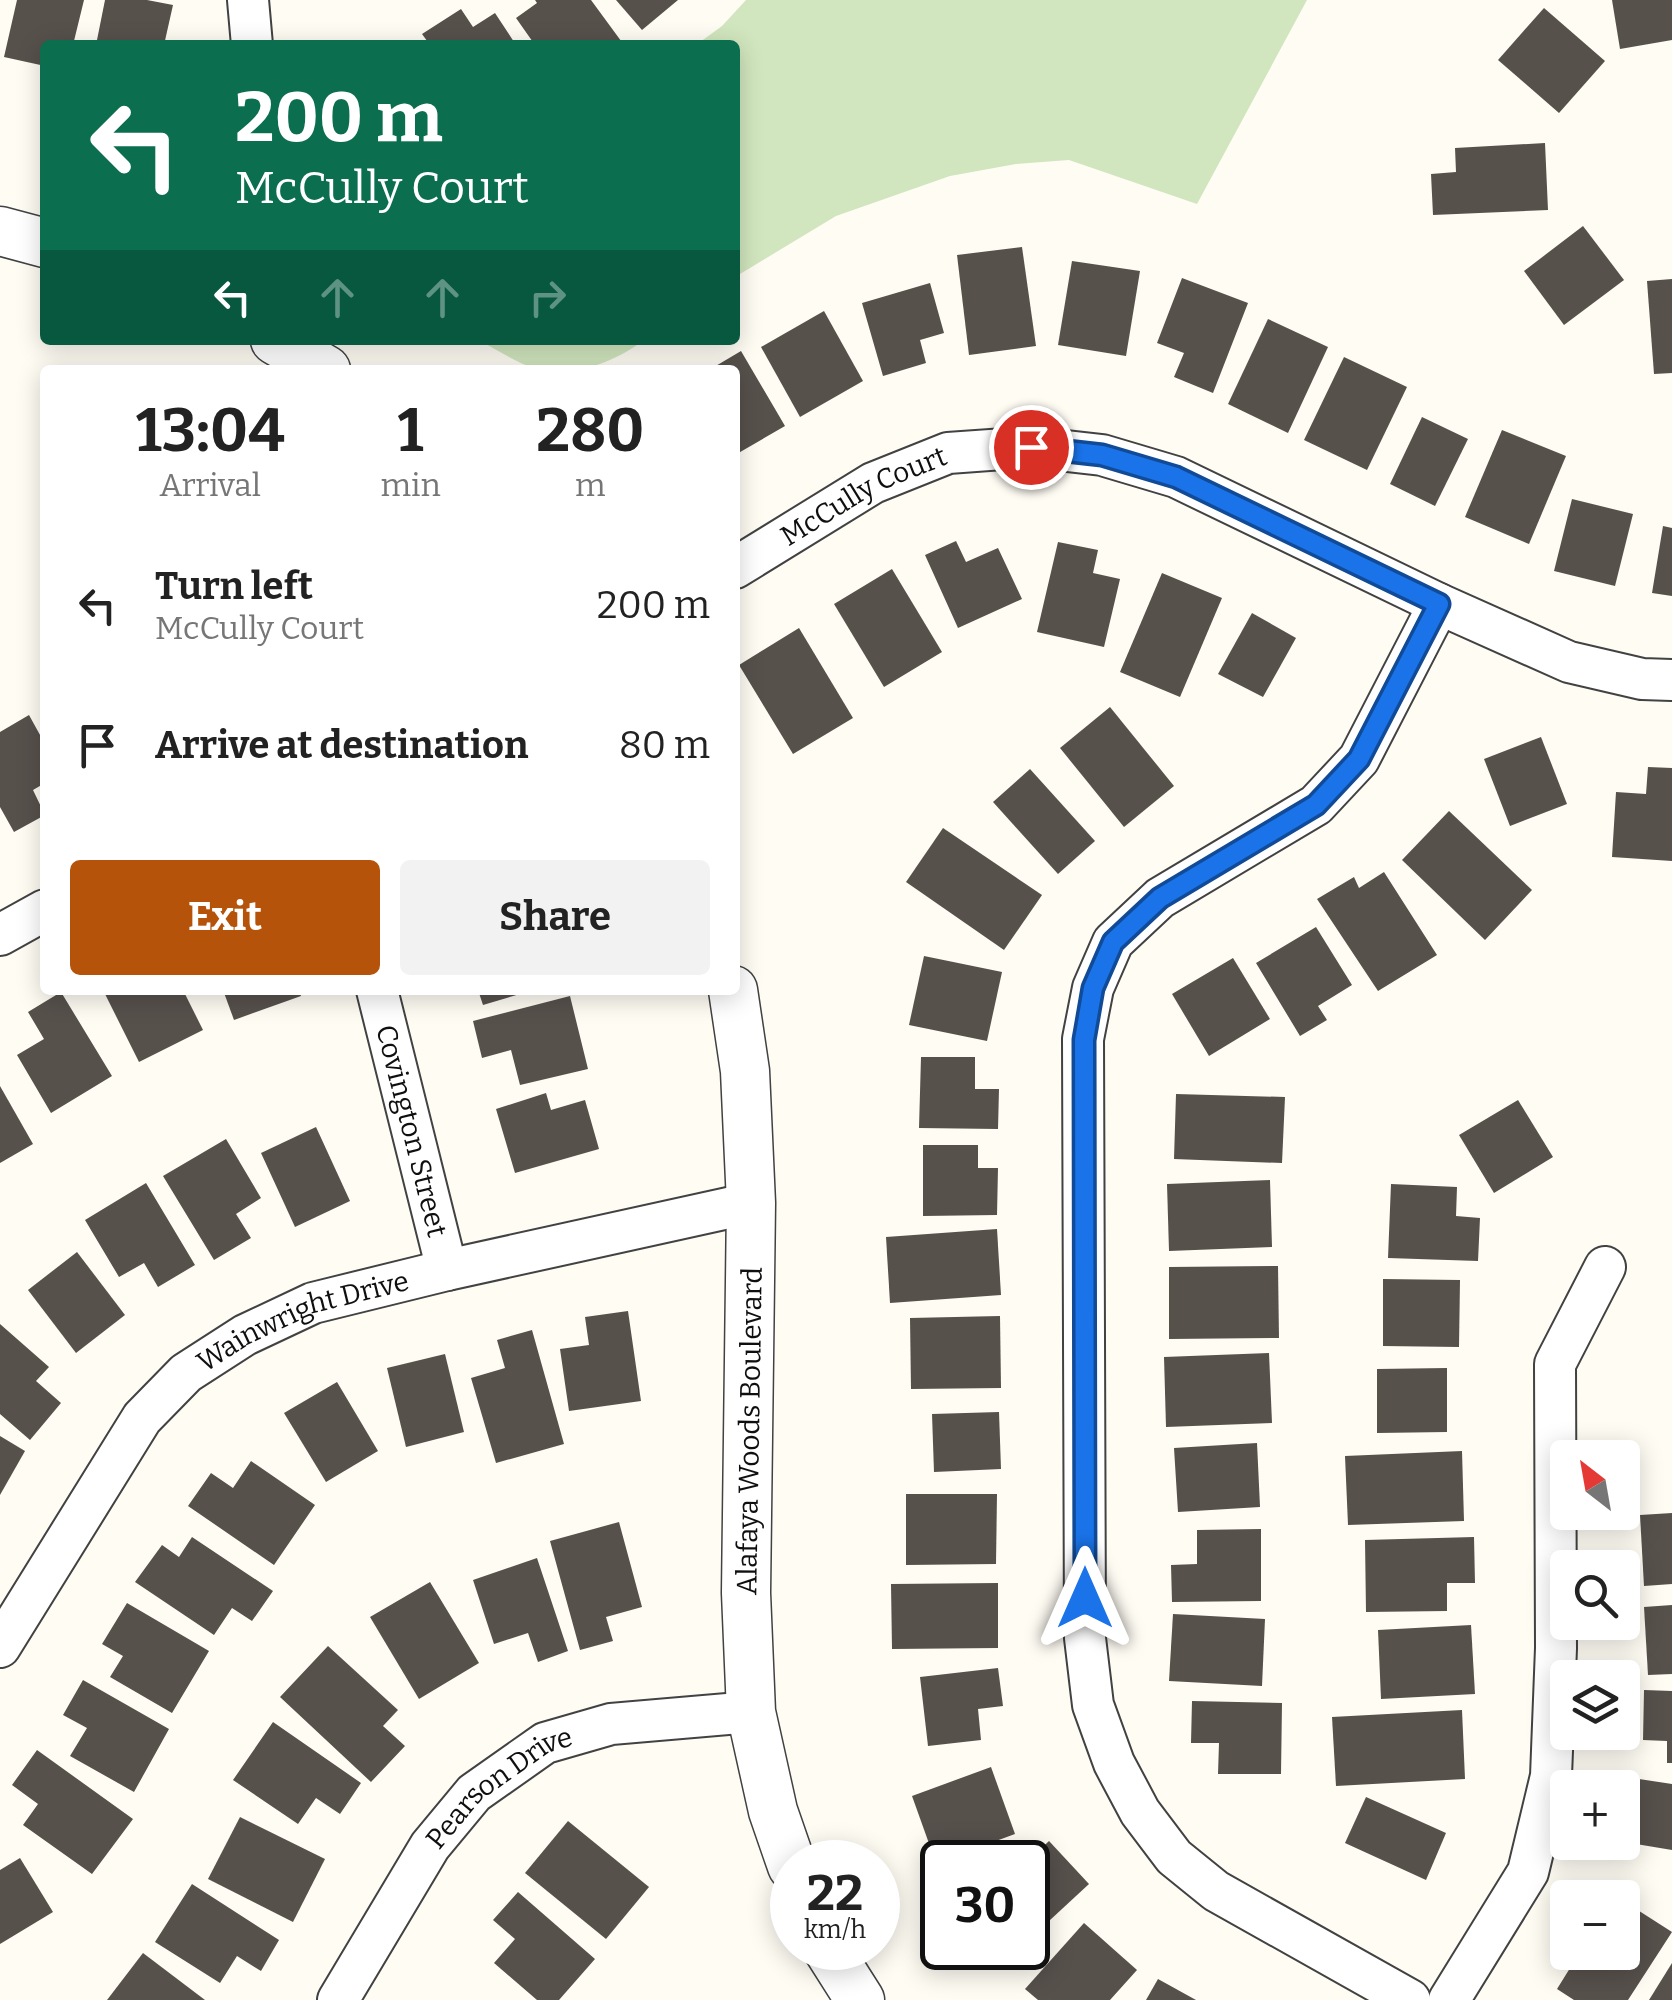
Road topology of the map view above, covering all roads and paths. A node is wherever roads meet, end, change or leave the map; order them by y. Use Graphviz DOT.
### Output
graph roads {
  1 [pos="254,2"];
  2 [pos="252,40"];
  3 [pos="0,230"];
  4 [pos="40,242"];
  5 [pos="284,345"];
  6 [pos="318,365"];
  7 [pos="740,565"];
  8 [pos="1439,604"];
  9 [pos="1672,680"];
  10 [pos="40,913"];
  11 [pos="0,935"];
  12 [pos="379,995"];
  13 [pos="734,995"];
  14 [pos="751,1203"];
  15 [pos="1605,1267"];
  16 [pos="447,1270"];
  17 [pos="0,1647"];
  18 [pos="751,1712"];
  19 [pos="783,1840"];
  20 [pos="841,1970"];
  21 [pos="338,2000"];
  22 [pos="860,2000"];
  23 [pos="1410,2000"];
  24 [pos="1449,2000"];
  1 -- 2 [label="street"];
  3 -- 4 [label="street"];
  5 -- 6 [label="street"];
  7 -- 8 [label="street, McCully Court"];
  8 -- 9 [label="street, McCully Court"];
  8 -- 23 [label="street"];
  10 -- 11 [label="street"];
  12 -- 16 [label="street, Covington Street"];
  13 -- 14 [label="street, Alafaya Woods Boulevard"];
  14 -- 16 [label="street, Wainwright Drive"];
  14 -- 18 [label="street, Alafaya Woods Boulevard"];
  15 -- 24 [label="street"];
  16 -- 17 [label="street, Wainwright Drive"];
  18 -- 19 [label="street, Alafaya Woods Boulevard"];
  18 -- 21 [label="street, Pearson Drive"];
  20 -- 22 [label="street"];
}
